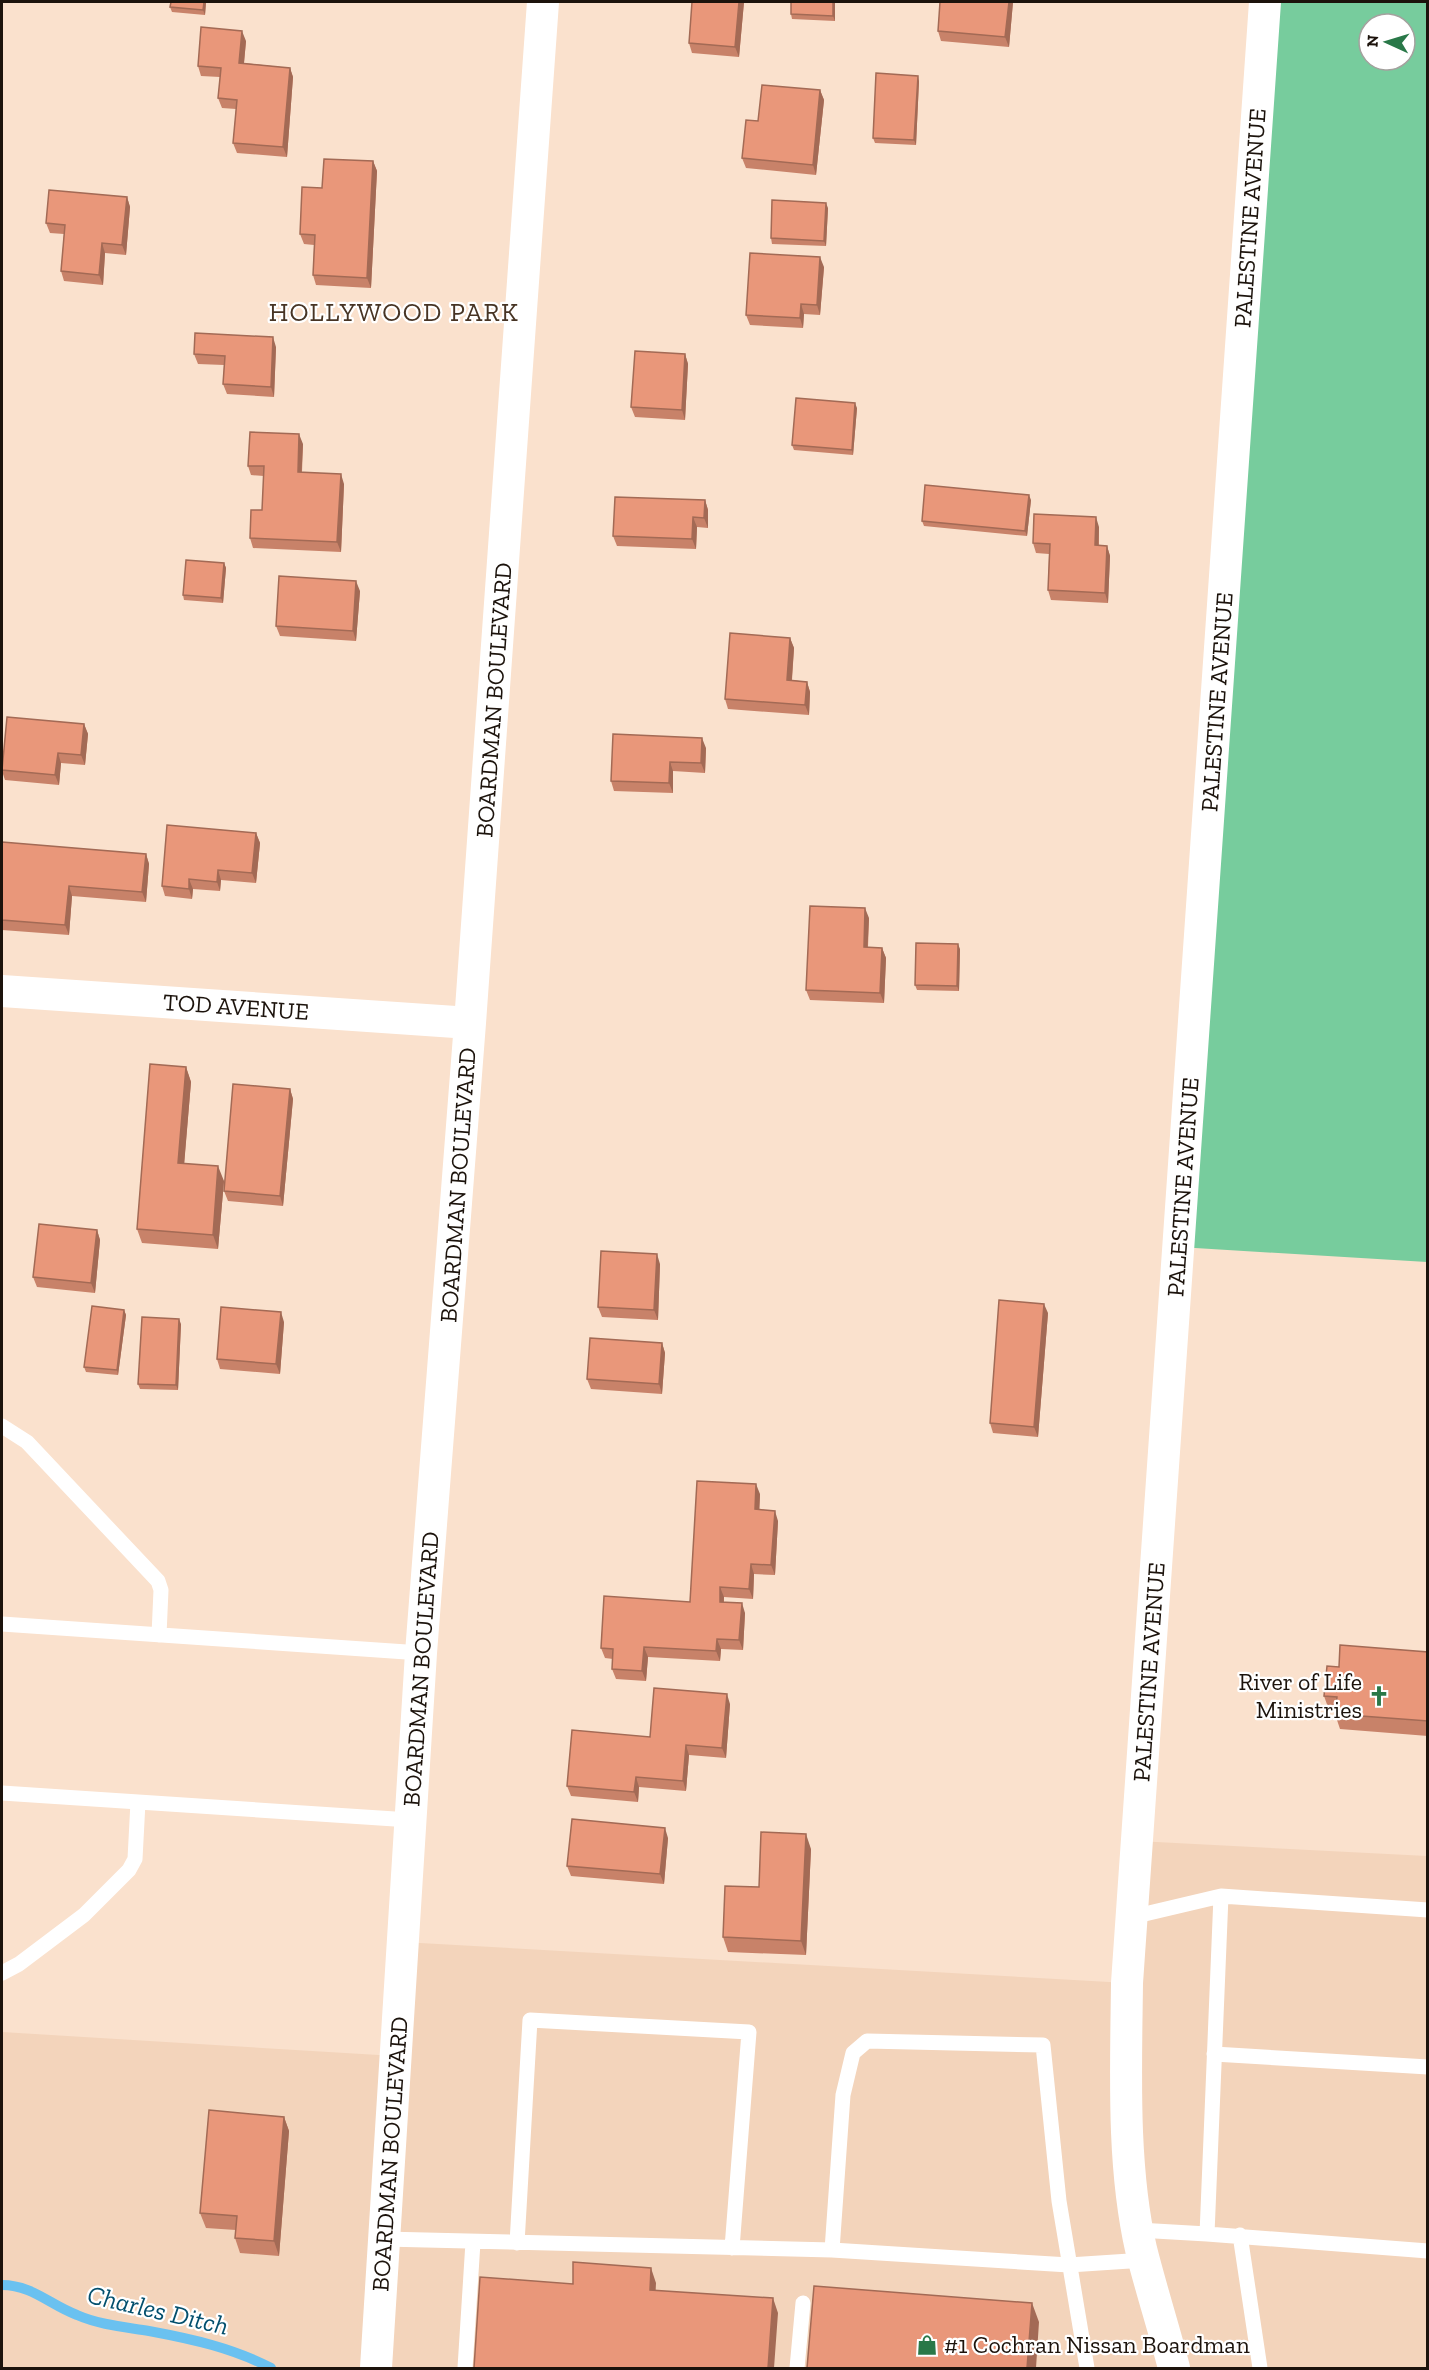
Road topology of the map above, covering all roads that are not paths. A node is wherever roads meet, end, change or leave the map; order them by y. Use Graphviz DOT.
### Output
graph roads {
  1 [pos="543,2"];
  2 [pos="1265,2"];
  3 [pos="2,991"];
  4 [pos="470,1023"];
  5 [pos="2,1426"];
  6 [pos="2,1624"];
  7 [pos="159,1635"];
  8 [pos="421,1653"];
  9 [pos="2,1794"];
  10 [pos="138,1802"];
  11 [pos="410,1821"];
  12 [pos="1221,1896"];
  13 [pos="1428,1910"];
  14 [pos="1132,1917"];
  15 [pos="2,1973"];
  16 [pos="1214,2054"];
  17 [pos="1428,2067"];
  18 [pos="1138,2230"];
  19 [pos="1207,2234"];
  20 [pos="1240,2235"];
  21 [pos="384,2239"];
  22 [pos="473,2242"];
  23 [pos="517,2243"];
  24 [pos="732,2248"];
  25 [pos="832,2250"];
  26 [pos="1428,2251"];
  27 [pos="1145,2260"];
  28 [pos="1069,2265"];
  29 [pos="803,2303"];
  30 [pos="376,2368"];
  31 [pos="465,2368"];
  32 [pos="797,2368"];
  33 [pos="1086,2368"];
  34 [pos="1174,2368"];
  35 [pos="1260,2368"];
  1 -- 4 [label="street, BOARDMAN BOULEVARD"];
  2 -- 14 [label="street, PALESTINE AVENUE"];
  3 -- 4 [label="street, TOD AVENUE"];
  4 -- 8 [label="street, BOARDMAN BOULEVARD"];
  5 -- 7 [label="lane"];
  6 -- 7 [label="lane"];
  7 -- 8 [label="lane"];
  8 -- 11 [label="street, BOARDMAN BOULEVARD"];
  9 -- 10 [label="lane"];
  10 -- 11 [label="lane"];
  10 -- 15 [label="lane"];
  11 -- 21 [label="street, BOARDMAN BOULEVARD"];
  12 -- 13 [label="lane"];
  12 -- 14 [label="lane"];
  12 -- 16 [label="lane"];
  14 -- 18 [label="street, PALESTINE AVENUE"];
  16 -- 17 [label="lane"];
  16 -- 19 [label="lane"];
  18 -- 19 [label="lane"];
  18 -- 27 [label="street, PALESTINE AVENUE"];
  19 -- 20 [label="lane"];
  20 -- 26 [label="lane"];
  20 -- 35 [label="lane"];
  21 -- 22 [label="lane"];
  21 -- 30 [label="street, BOARDMAN BOULEVARD"];
  22 -- 23 [label="lane"];
  22 -- 31 [label="lane"];
  23 -- 24 [label="lane"];
  23 -- 24 [label="lane"];
  24 -- 25 [label="lane"];
  25 -- 28 [label="lane"];
  25 -- 28 [label="lane"];
  27 -- 28 [label="lane"];
  27 -- 34 [label="street, PALESTINE AVENUE"];
  28 -- 33 [label="lane"];
  29 -- 32 [label="lane"];
}
